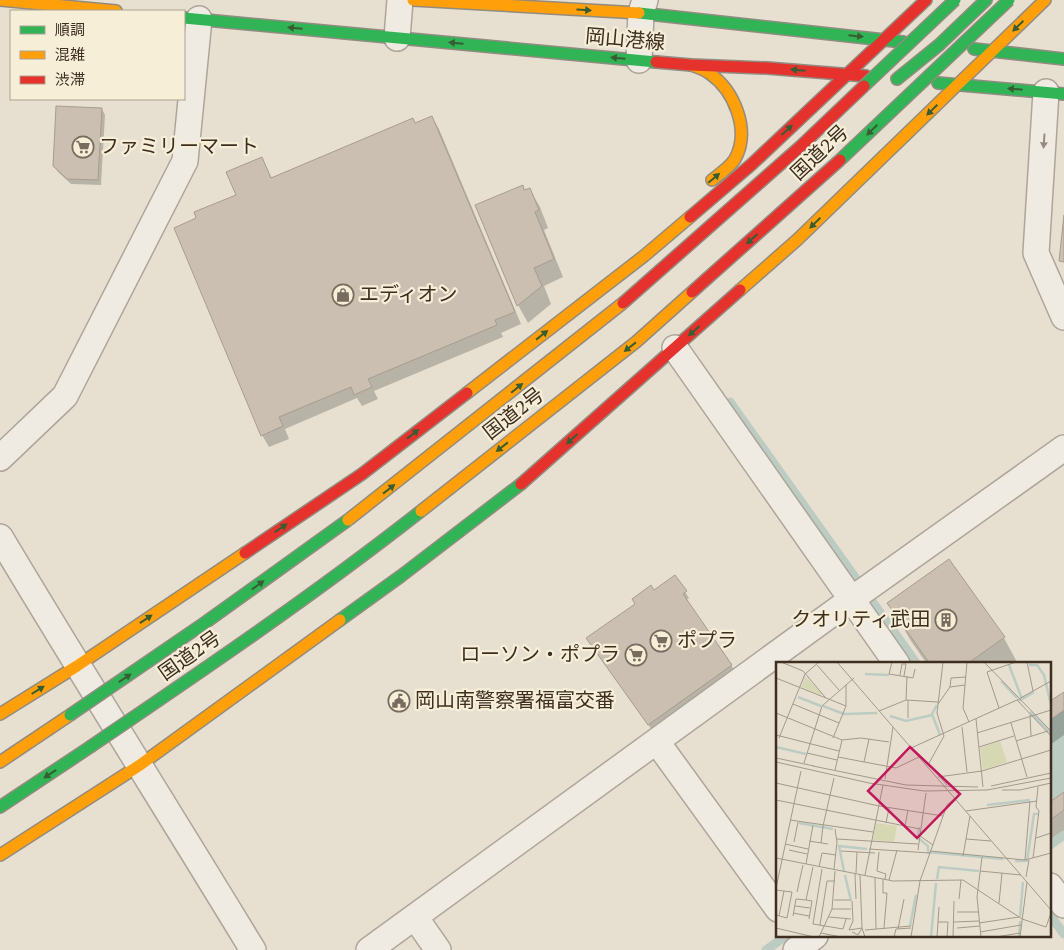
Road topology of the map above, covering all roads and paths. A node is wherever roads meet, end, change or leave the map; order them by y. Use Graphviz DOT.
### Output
graph roads {
  1 [pos="400,0"];
  2 [pos="413,0"];
  3 [pos="926,0"];
  4 [pos="955,0"];
  5 [pos="986,0"];
  6 [pos="1009,0"];
  7 [pos="1045,0"];
  8 [pos="12,1"];
  9 [pos="643,7"];
  10 [pos="106,10"];
  11 [pos="191,19"];
  12 [pos="397,38"];
  13 [pos="884,40"];
  14 [pos="940,45"];
  15 [pos="992,51"];
  16 [pos="1064,59"];
  17 [pos="639,60"];
  18 [pos="691,64"];
  19 [pos="846,75"];
  20 [pos="897,79"];
  21 [pos="958,84"];
  22 [pos="1055,93"];
  23 [pos="701,190"];
  24 [pos="606,271"];
  25 [pos="578,308"];
  26 [pos="1064,317"];
  27 [pos="675,348"];
  28 [pos="1064,448"];
  29 [pos="0,458"];
  30 [pos="0,537"];
  31 [pos="861,593"];
  32 [pos="896,662"];
  33 [pos="77,666"];
  34 [pos="0,714"];
  35 [pos="658,742"];
  36 [pos="0,762"];
  37 [pos="140,765"];
  38 [pos="0,807"];
  39 [pos="0,855"];
  40 [pos="1052,883"];
  41 [pos="1064,888"];
  42 [pos="1052,889"];
  43 [pos="1064,905"];
  44 [pos="776,906"];
  45 [pos="414,917"];
  46 [pos="253,950"];
  47 [pos="369,950"];
  48 [pos="438,950"];
  1 -- 12 [label="street"];
  2 -- 9 [label="main road, 岡山港線, one-way"];
  3 -- 13 [label="main road"];
  36 -- 4 [label="main road, 国道2号, one-way, bridge"];
  5 -- 14 [label="main road"];
  6 -- 38 [label="main road, 国道2号, one-way, bridge"];
  7 -- 15 [label="main road, one-way"];
  8 -- 10 [label="main road"];
  9 -- 13 [label="main road, 岡山港線, one-way"];
  9 -- 17 [label="street"];
  12 -- 11 [label="main road, 岡山港線, one-way"];
  11 -- 29 [label="street"];
  17 -- 12 [label="main road, 岡山港線, one-way"];
  13 -- 14 [label="main road, 岡山港線"];
  13 -- 19 [label="main road"];
  14 -- 15 [label="main road, 岡山港線"];
  14 -- 20 [label="main road"];
  15 -- 16 [label="main road, 岡山港線"];
  15 -- 21 [label="main road"];
  17 -- 18 [label="main road, 岡山港線"];
  19 -- 18 [label="main road, 岡山港線, one-way"];
  23 -- 18 [label="main road, one-way"];
  19 -- 20 [label="main road, 岡山港線"];
  25 -- 19 [label="main road, one-way"];
  20 -- 21 [label="main road, 岡山港線"];
  22 -- 21 [label="main road, 岡山港線, one-way"];
  21 -- 27 [label="main road, one-way"];
  22 -- 26 [label="street, one-way"];
  24 -- 25 [label="main road"];
  33 -- 25 [label="main road, one-way"];
  27 -- 31 [label="street"];
  27 -- 37 [label="main road, one-way"];
  28 -- 31 [label="street"];
  30 -- 33 [label="street"];
  31 -- 32 [label="street"];
  31 -- 35 [label="street"];
  34 -- 33 [label="main road, one-way"];
  33 -- 37 [label="street"];
  35 -- 44 [label="street"];
  35 -- 45 [label="street"];
  37 -- 39 [label="main road"];
  37 -- 46 [label="street"];
  40 -- 41 [label="street"];
  42 -- 43 [label="street"];
  45 -- 47 [label="street"];
  45 -- 48 [label="street"];
}
